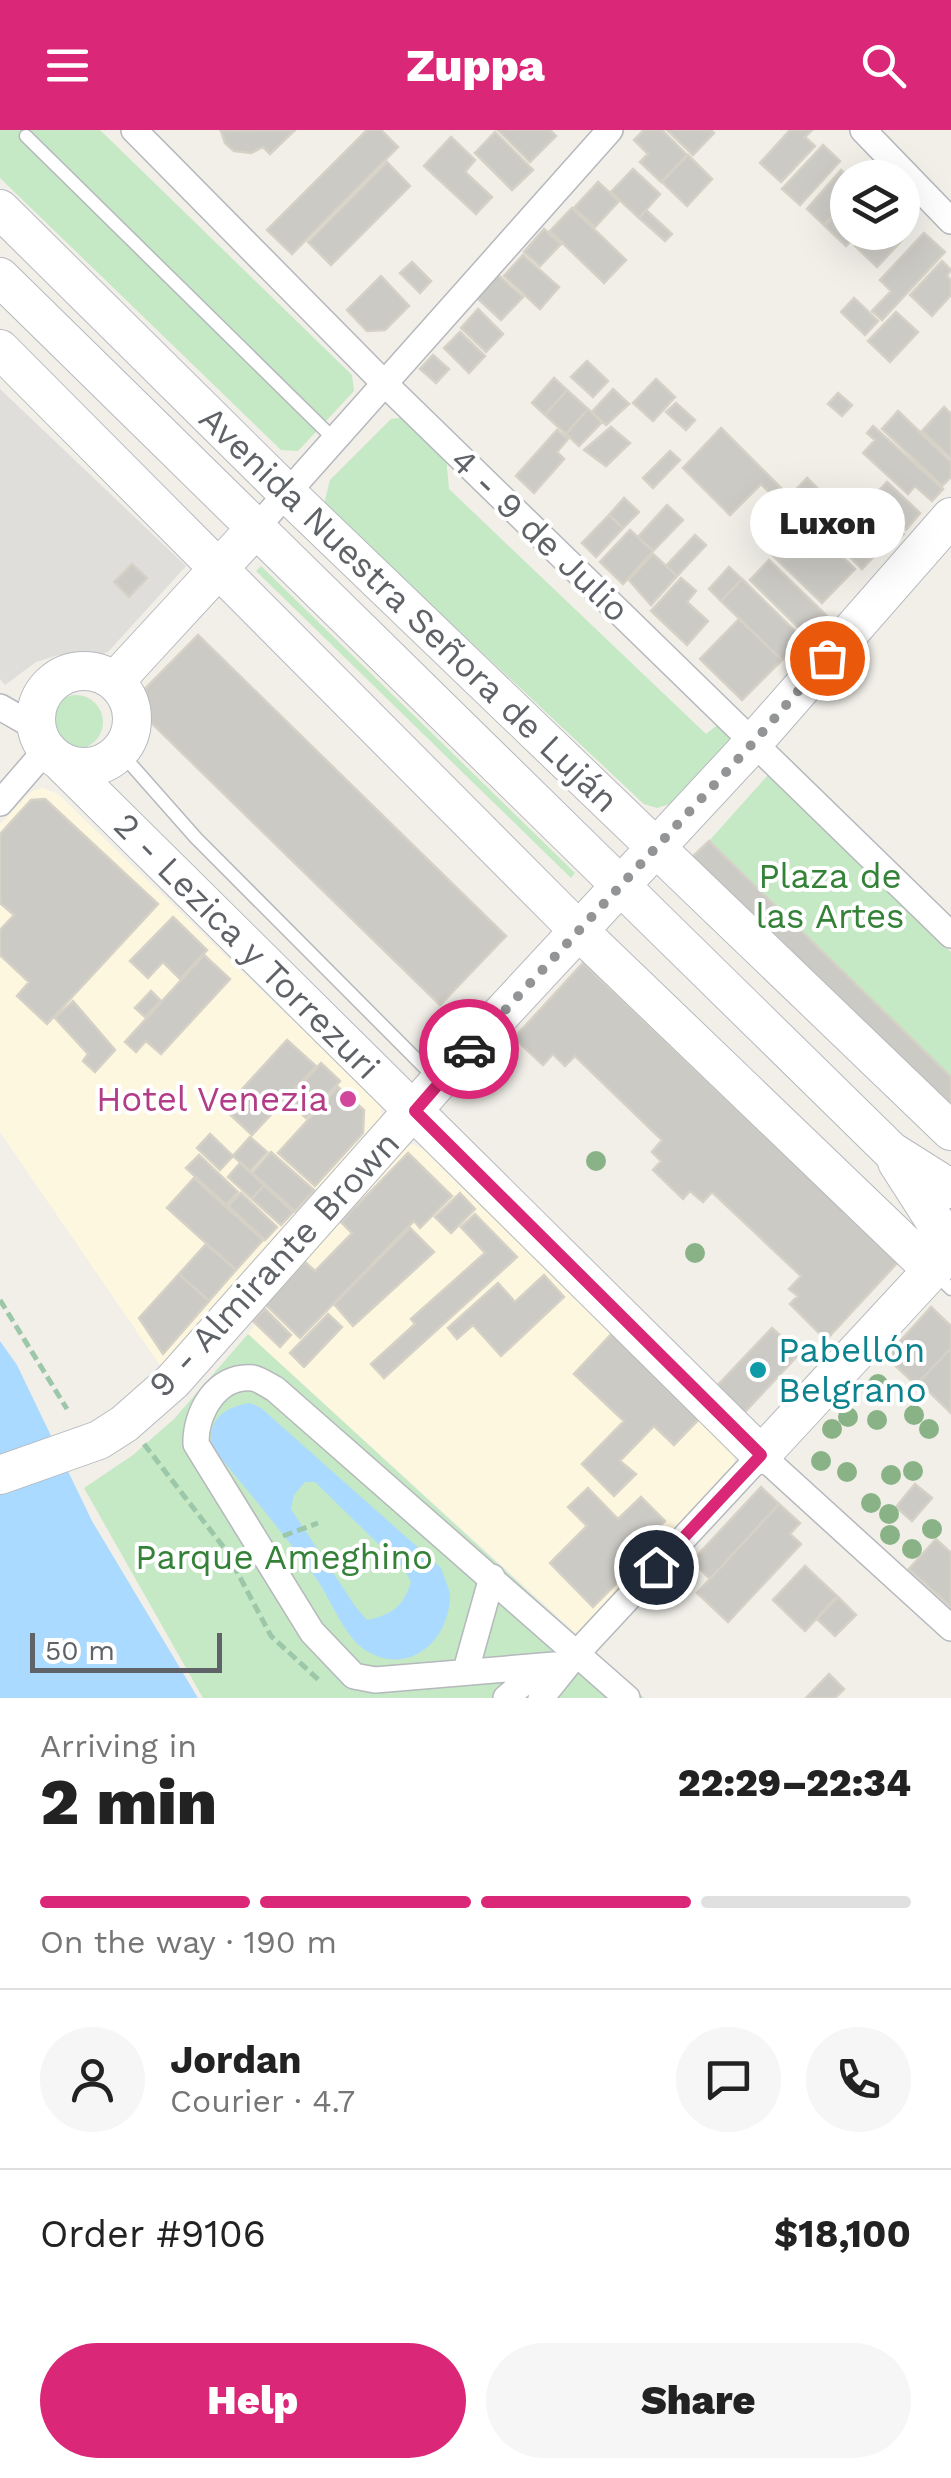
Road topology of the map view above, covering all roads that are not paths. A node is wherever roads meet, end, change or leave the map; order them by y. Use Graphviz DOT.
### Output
graph roads {
  1 [pos="134,130"];
  2 [pos="610,130"];
  3 [pos="863,130"];
  4 [pos="26,136"];
  5 [pos="0,210"];
  6 [pos="951,221"];
  7 [pos="0,277"];
  8 [pos="0,349"];
  9 [pos="384,383"];
  10 [pos="334,440"];
  11 [pos="288,494"];
  12 [pos="951,517"];
  13 [pos="256,528"];
  14 [pos="218,570"];
  15 [pos="115,680"];
  16 [pos="0,707"];
  17 [pos="753,743"];
  18 [pos="48,747"];
  19 [pos="120,752"];
  20 [pos="0,802"];
  21 [pos="655,847"];
  22 [pos="620,884"];
  23 [pos="578,930"];
  24 [pos="951,936"];
  25 [pos="427,1070"];
  26 [pos="402,1100"];
  27 [pos="951,1131"];
  28 [pos="891,1152"];
  29 [pos="951,1189"];
  30 [pos="946,1248"];
  31 [pos="761,1455"];
  32 [pos="0,1475"];
  33 [pos="492,1577"];
  34 [pos="951,1628"];
  35 [pos="578,1652"];
  36 [pos="554,1664"];
  37 [pos="466,1670"];
  38 [pos="506,1698"];
  39 [pos="542,1698"];
  40 [pos="627,1698"];
  1 -- 9 [label="street, 4 - 9 de Julio"];
  2 -- 9 [label="street"];
  3 -- 6 [label="street"];
  4 -- 10 [label="lane"];
  5 -- 11 [label="street, Avenida Nuestra Señora de Luján"];
  7 -- 13 [label="street, Avenida Nuestra Señora de Luján"];
  8 -- 14 [label="street"];
  9 -- 10 [label="street"];
  9 -- 17 [label="street, 4 - 9 de Julio"];
  10 -- 11 [label="street"];
  11 -- 13 [label="street"];
  11 -- 21 [label="street, Avenida Nuestra Señora de Luján"];
  12 -- 17 [label="street, 9 - Almirante Brown"];
  13 -- 14 [label="street"];
  13 -- 22 [label="street, Avenida Nuestra Señora de Luján"];
  14 -- 15 [label="street"];
  14 -- 23 [label="street"];
  15 -- 18 [label="street"];
  15 -- 19 [label="street"];
  16 -- 18 [label="street, 2 - Lezica y Torrezuri"];
  17 -- 21 [label="street, 9 - Almirante Brown"];
  17 -- 24 [label="street, 4 - 9 de Julio"];
  18 -- 19 [label="street"];
  18 -- 20 [label="street"];
  18 -- 26 [label="street, 2 - Lezica y Torrezuri"];
  19 -- 25 [label="lane"];
  21 -- 22 [label="street, 9 - Almirante Brown"];
  21 -- 27 [label="street, Avenida Nuestra Señora de Luján"];
  22 -- 23 [label="street, 9 - Almirante Brown"];
  22 -- 28 [label="street, Avenida Nuestra Señora de Luján"];
  23 -- 25 [label="street, 9 - Almirante Brown"];
  23 -- 30 [label="street"];
  25 -- 26 [label="street, 9 - Almirante Brown"];
  26 -- 31 [label="street, 2 - Lezica y Torrezuri"];
  26 -- 32 [label="street, 9 - Almirante Brown"];
  28 -- 29 [label="street, Avenida Nuestra Señora de Luján"];
  28 -- 30 [label="street, Avenida Nuestra Señora de Luján"];
  30 -- 31 [label="street"];
  31 -- 34 [label="street, 2 - Lezica y Torrezuri"];
  31 -- 35 [label="street"];
  33 -- 35 [label="street"];
  33 -- 37 [label="street"];
  33 -- 37 [label="street"];
  35 -- 36 [label="street"];
  35 -- 39 [label="street"];
  35 -- 40 [label="street"];
  36 -- 37 [label="street"];
  36 -- 38 [label="street"];
}
